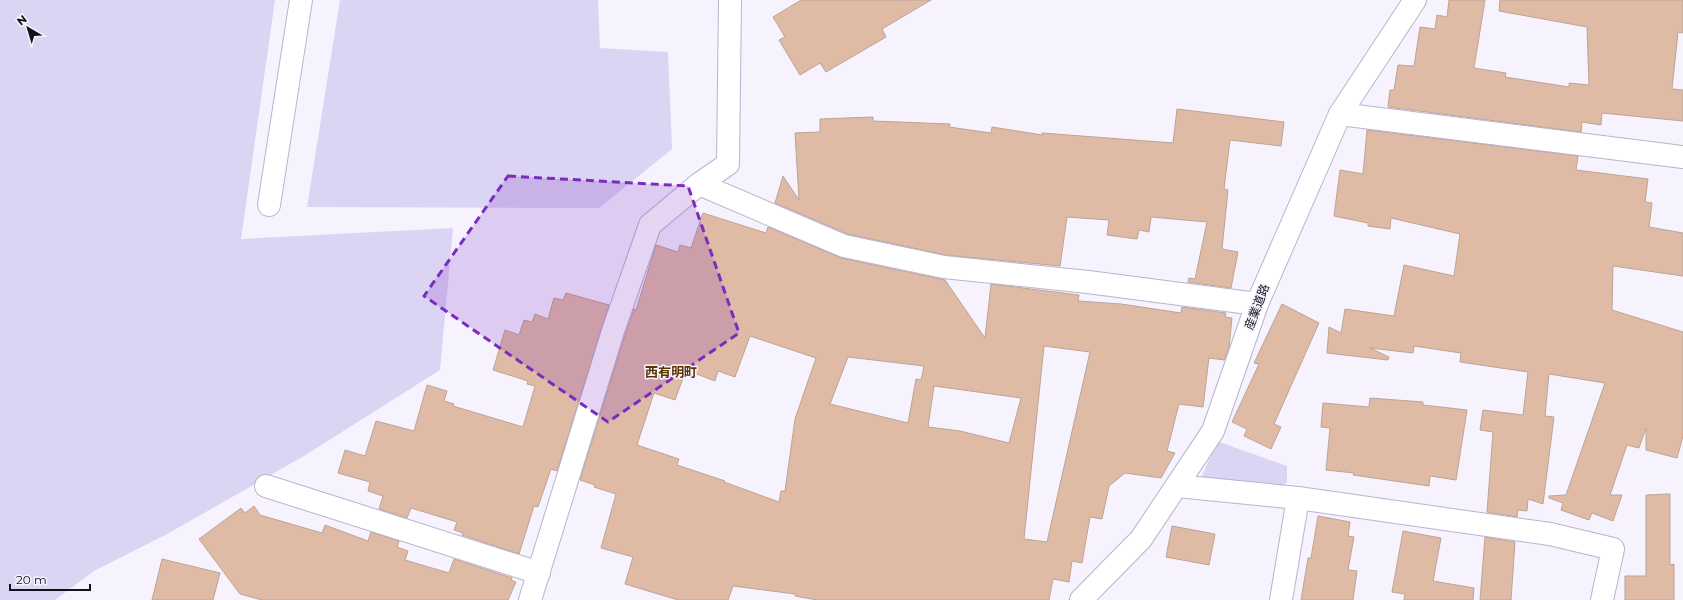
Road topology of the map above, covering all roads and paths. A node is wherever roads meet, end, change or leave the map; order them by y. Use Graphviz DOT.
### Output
graph roads {
  1 [pos="301,0"];
  2 [pos="730,0"];
  3 [pos="1415,0"];
  4 [pos="1340,114"];
  5 [pos="1683,157"];
  6 [pos="699,184"];
  7 [pos="269,205"];
  8 [pos="1257,304"];
  9 [pos="266,486"];
  10 [pos="1177,486"];
  11 [pos="1298,498"];
  12 [pos="539,573"];
  13 [pos="530,600"];
  14 [pos="1081,600"];
  15 [pos="1281,600"];
  16 [pos="1602,600"];
  1 -- 7 [label="street"];
  2 -- 6 [label="street"];
  3 -- 4 [label="street, 産業道路"];
  4 -- 5 [label="street"];
  4 -- 8 [label="street, 産業道路"];
  6 -- 8 [label="street"];
  6 -- 12 [label="street"];
  8 -- 10 [label="street, 産業道路"];
  9 -- 12 [label="street"];
  10 -- 11 [label="street"];
  10 -- 14 [label="street, 産業道路"];
  11 -- 15 [label="street"];
  11 -- 16 [label="street"];
  12 -- 13 [label="street"];
}
